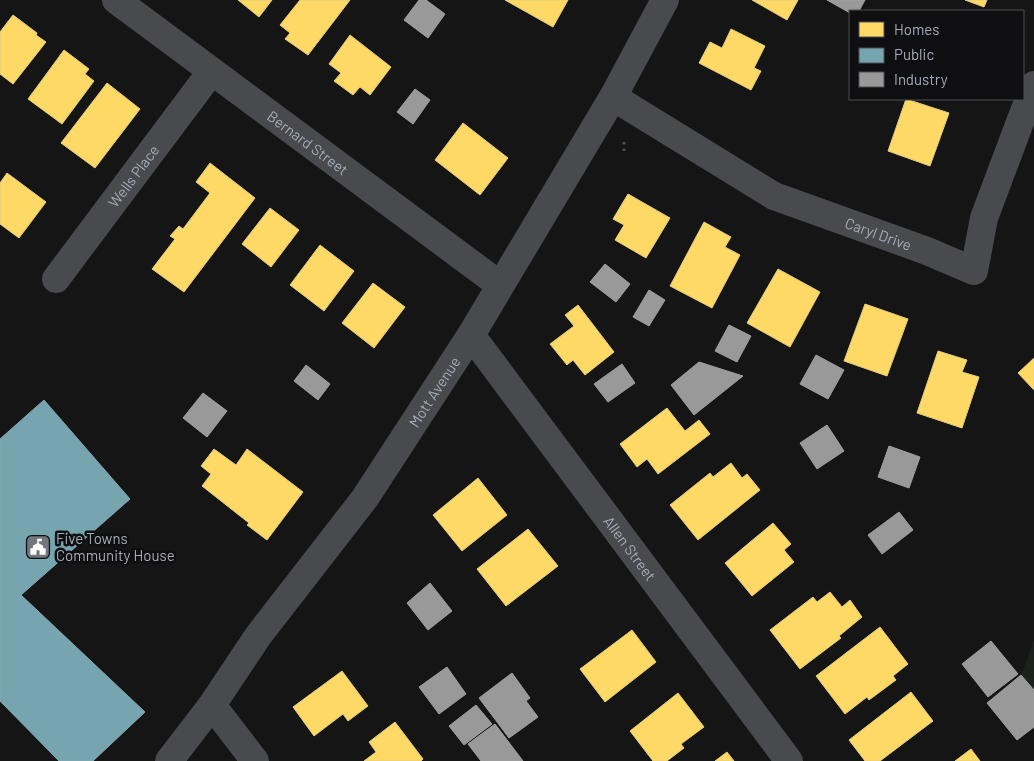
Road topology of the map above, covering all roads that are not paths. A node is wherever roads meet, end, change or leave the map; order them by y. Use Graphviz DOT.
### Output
graph roads {
  1 [pos="116,0"];
  2 [pos="664,0"];
  3 [pos="211,72"];
  4 [pos="1034,85"];
  5 [pos="614,97"];
  6 [pos="56,279"];
  7 [pos="500,285"];
  8 [pos="471,335"];
  9 [pos="212,705"];
  10 [pos="169,761"];
  11 [pos="255,761"];
  12 [pos="789,761"];
  1 -- 3 [label="street, Bernard Street"];
  2 -- 5 [label="street, Mott Avenue"];
  3 -- 6 [label="street, Wells Place"];
  3 -- 7 [label="street, Bernard Street"];
  4 -- 5 [label="street, Caryl Drive"];
  5 -- 7 [label="street, Mott Avenue"];
  7 -- 8 [label="street, Mott Avenue"];
  8 -- 9 [label="street, Mott Avenue"];
  8 -- 12 [label="street, Allen Street"];
  9 -- 10 [label="street, Mott Avenue"];
  9 -- 11 [label="street"];
}
